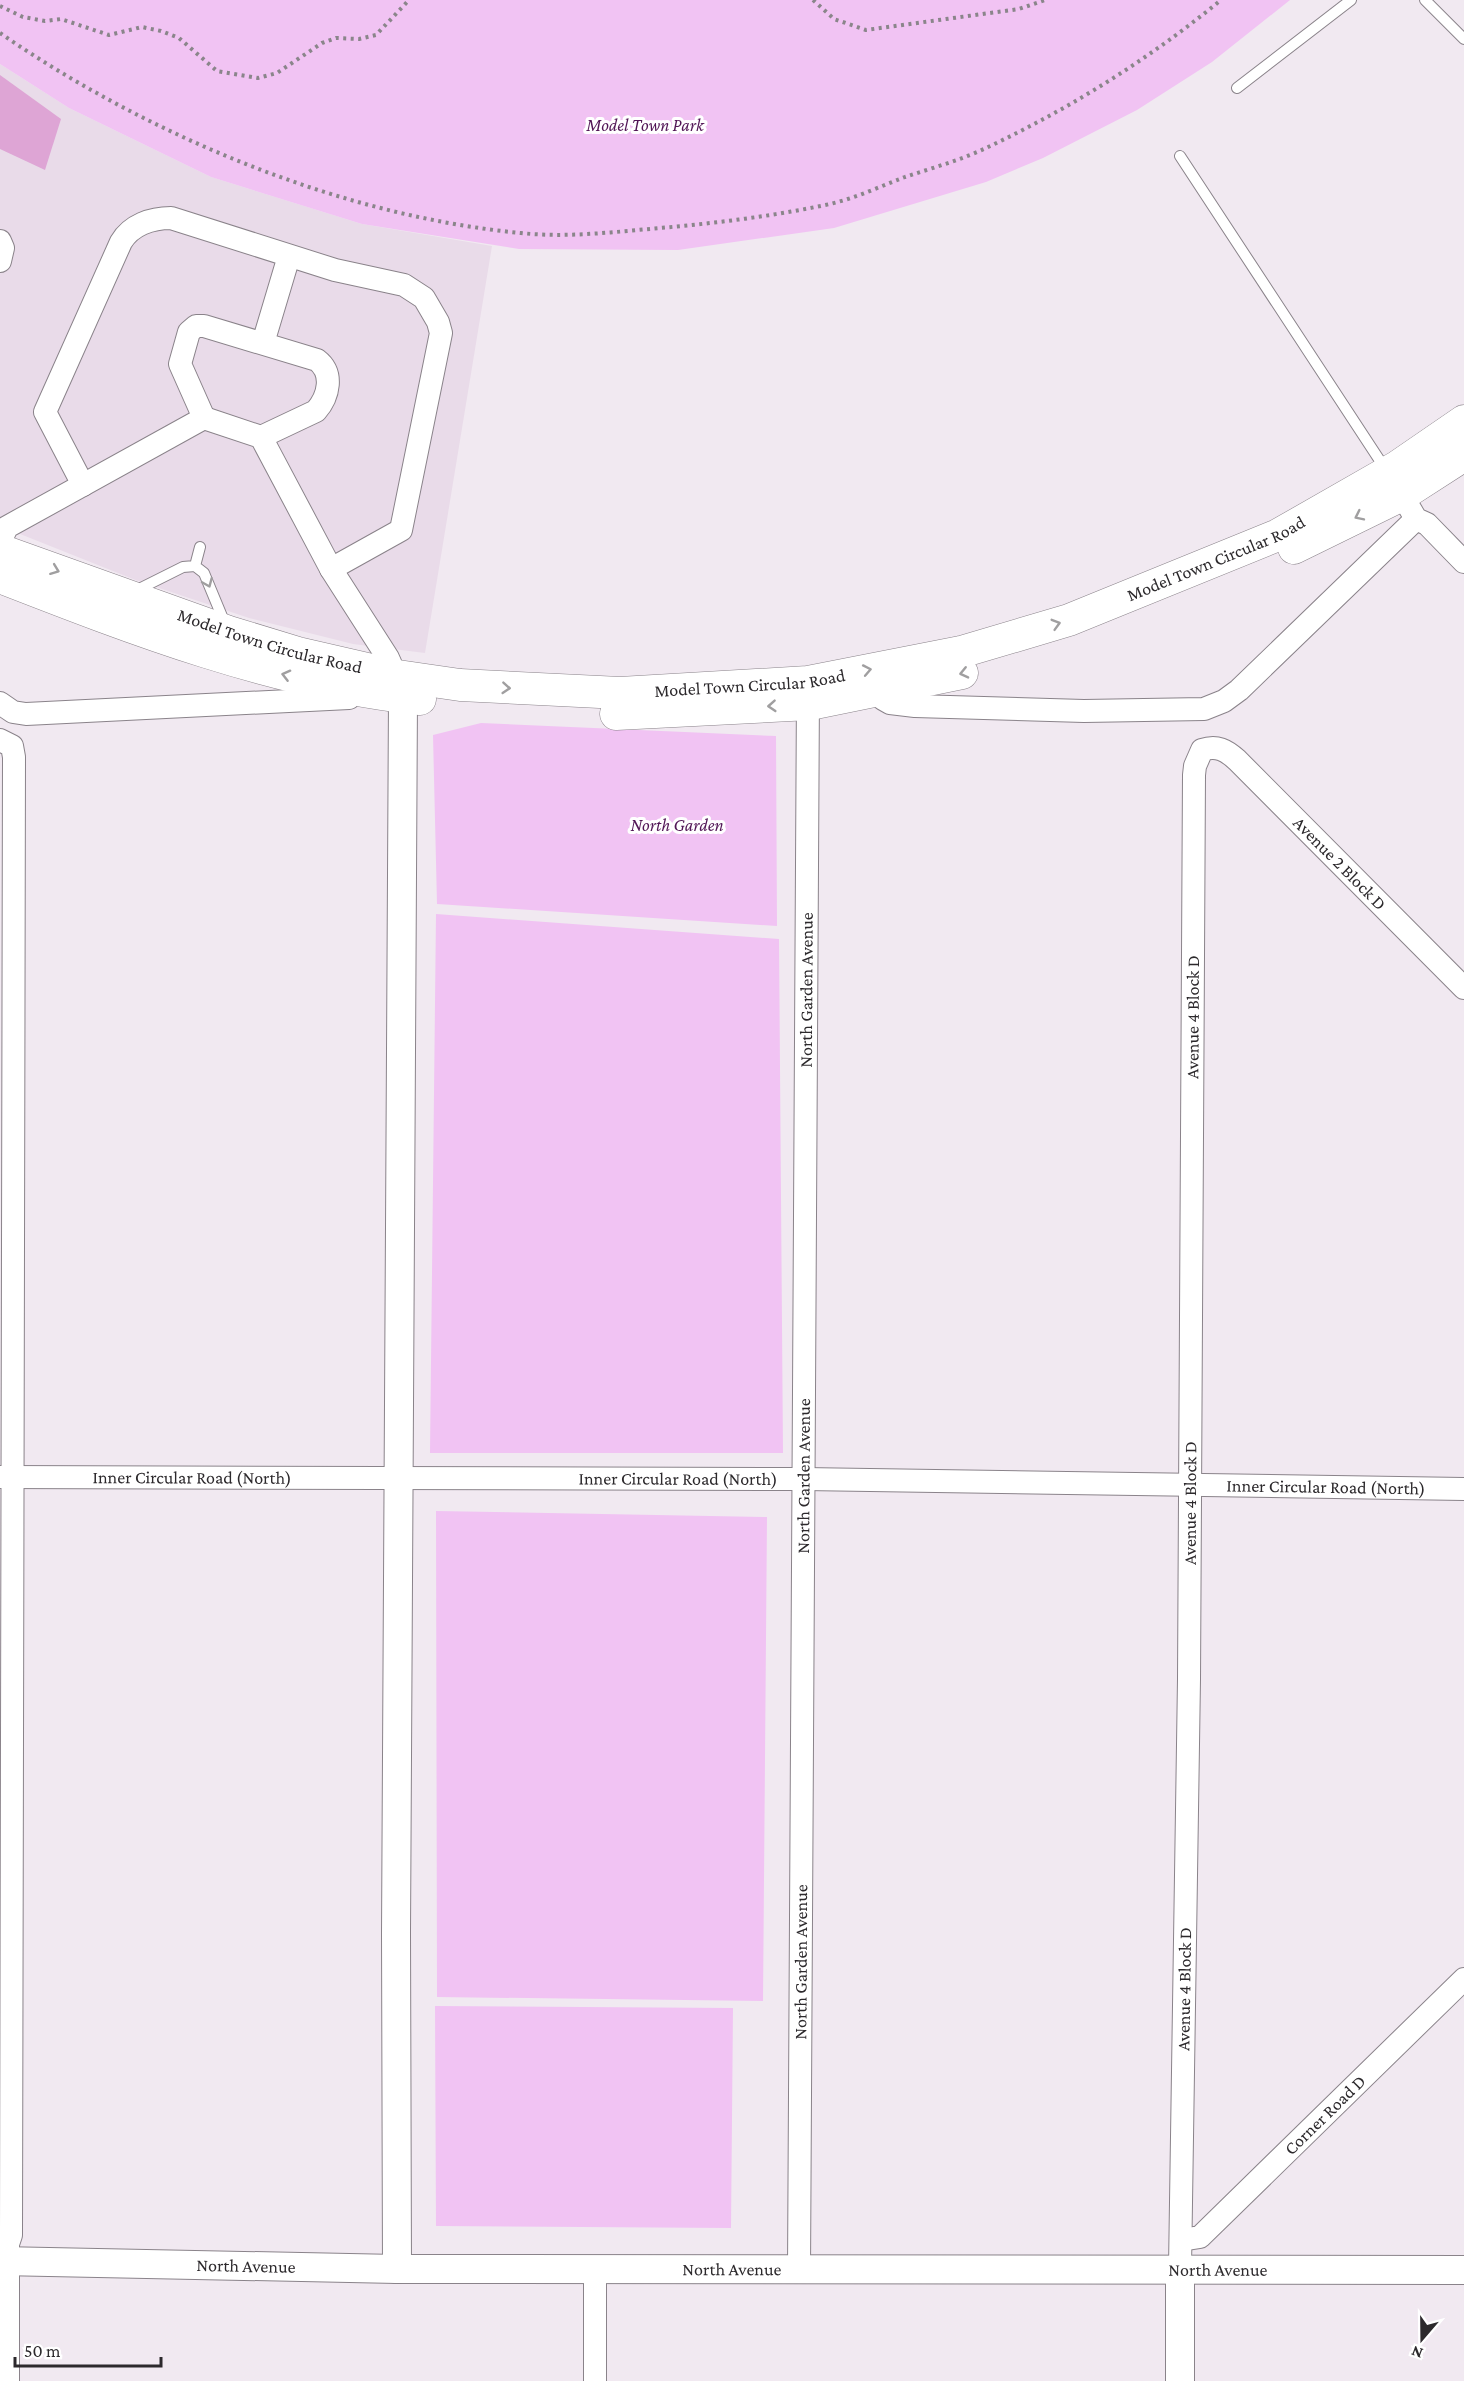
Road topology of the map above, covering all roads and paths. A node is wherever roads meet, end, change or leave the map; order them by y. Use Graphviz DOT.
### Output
graph roads {
  1 [pos="409,0"];
  2 [pos="813,0"];
  3 [pos="1046,0"];
  4 [pos="1221,0"];
  5 [pos="1351,0"];
  6 [pos="1425,0"];
  7 [pos="0,6"];
  8 [pos="0,33"];
  9 [pos="1464,39"];
  10 [pos="1237,88"];
  11 [pos="1180,156"];
  12 [pos="0,241"];
  13 [pos="289,256"];
  14 [pos="0,261"];
  15 [pos="263,343"];
  16 [pos="204,418"];
  17 [pos="1464,421"];
  18 [pos="261,437"];
  19 [pos="1464,455"];
  20 [pos="84,485"];
  21 [pos="1402,496"];
  22 [pos="0,542"];
  23 [pos="200,547"];
  24 [pos="0,550"];
  25 [pos="1464,562"];
  26 [pos="195,566"];
  27 [pos="331,569"];
  28 [pos="0,577"];
  29 [pos="125,596"];
  30 [pos="229,632"];
  31 [pos="400,687"];
  32 [pos="881,691"];
  33 [pos="809,693"];
  34 [pos="7,707"];
  35 [pos="1204,709"];
  36 [pos="2,740"];
  37 [pos="1211,747"];
  38 [pos="1464,988"];
  39 [pos="6,1477"];
  40 [pos="400,1478"];
  41 [pos="804,1479"];
  42 [pos="1191,1486"];
  43 [pos="1464,1489"];
  44 [pos="1464,1979"];
  45 [pos="1181,2240"];
  46 [pos="4,2252"];
  47 [pos="595,2268"];
  48 [pos="1180,2268"];
  49 [pos="397,2269"];
  50 [pos="799,2270"];
  51 [pos="1464,2270"];
  52 [pos="8,2381"];
  53 [pos="595,2381"];
  54 [pos="1180,2381"];
  1 -- 7 [label="path"];
  2 -- 3 [label="path"];
  4 -- 8 [label="path"];
  5 -- 10 [label="lane"];
  6 -- 9 [label="lane"];
  11 -- 21 [label="lane"];
  12 -- 14 [label="street"];
  13 -- 15 [label="street"];
  13 -- 20 [label="street"];
  13 -- 27 [label="street"];
  15 -- 16 [label="street"];
  15 -- 18 [label="street"];
  16 -- 18 [label="street"];
  16 -- 20 [label="street"];
  17 -- 21 [label="main road, Model Town Circular Road"];
  18 -- 27 [label="street"];
  19 -- 21 [label="main road, Model Town Circular Road"];
  20 -- 22 [label="street"];
  21 -- 25 [label="street"];
  21 -- 32 [label="main road, Model Town Circular Road, one-way"];
  33 -- 21 [label="main road, Model Town Circular Road, one-way"];
  21 -- 35 [label="street"];
  23 -- 26 [label="lane"];
  24 -- 29 [label="main road, Model Town Circular Road, one-way"];
  26 -- 29 [label="lane"];
  26 -- 30 [label="lane, one-way"];
  27 -- 31 [label="street"];
  31 -- 28 [label="main road, Model Town Circular Road, one-way"];
  29 -- 30 [label="main road, Model Town Circular Road"];
  30 -- 31 [label="main road, Model Town Circular Road"];
  31 -- 33 [label="main road, Model Town Circular Road"];
  31 -- 34 [label="street"];
  31 -- 40 [label="street"];
  32 -- 33 [label="main road, Model Town Circular Road"];
  32 -- 35 [label="street"];
  33 -- 41 [label="street, North Garden Avenue"];
  34 -- 36 [label="street"];
  35 -- 37 [label="street"];
  36 -- 39 [label="street"];
  37 -- 38 [label="street, Avenue 2 Block D"];
  37 -- 42 [label="street, Avenue 4 Block D"];
  39 -- 40 [label="street, Inner Circular Road (North)"];
  39 -- 46 [label="street"];
  40 -- 41 [label="street, Inner Circular Road (North)"];
  40 -- 49 [label="street"];
  41 -- 42 [label="street, Inner Circular Road (North)"];
  41 -- 50 [label="street, North Garden Avenue"];
  42 -- 43 [label="street, Inner Circular Road (North)"];
  42 -- 45 [label="street, Avenue 4 Block D"];
  44 -- 45 [label="street, Corner Road D"];
  45 -- 48 [label="street, Avenue 4 Block D"];
  46 -- 49 [label="street, North Avenue"];
  46 -- 52 [label="street"];
  47 -- 49 [label="street, North Avenue"];
  47 -- 50 [label="street, North Avenue"];
  47 -- 53 [label="street"];
  48 -- 50 [label="street, North Avenue"];
  48 -- 51 [label="street, North Avenue"];
  48 -- 54 [label="street"];
}
